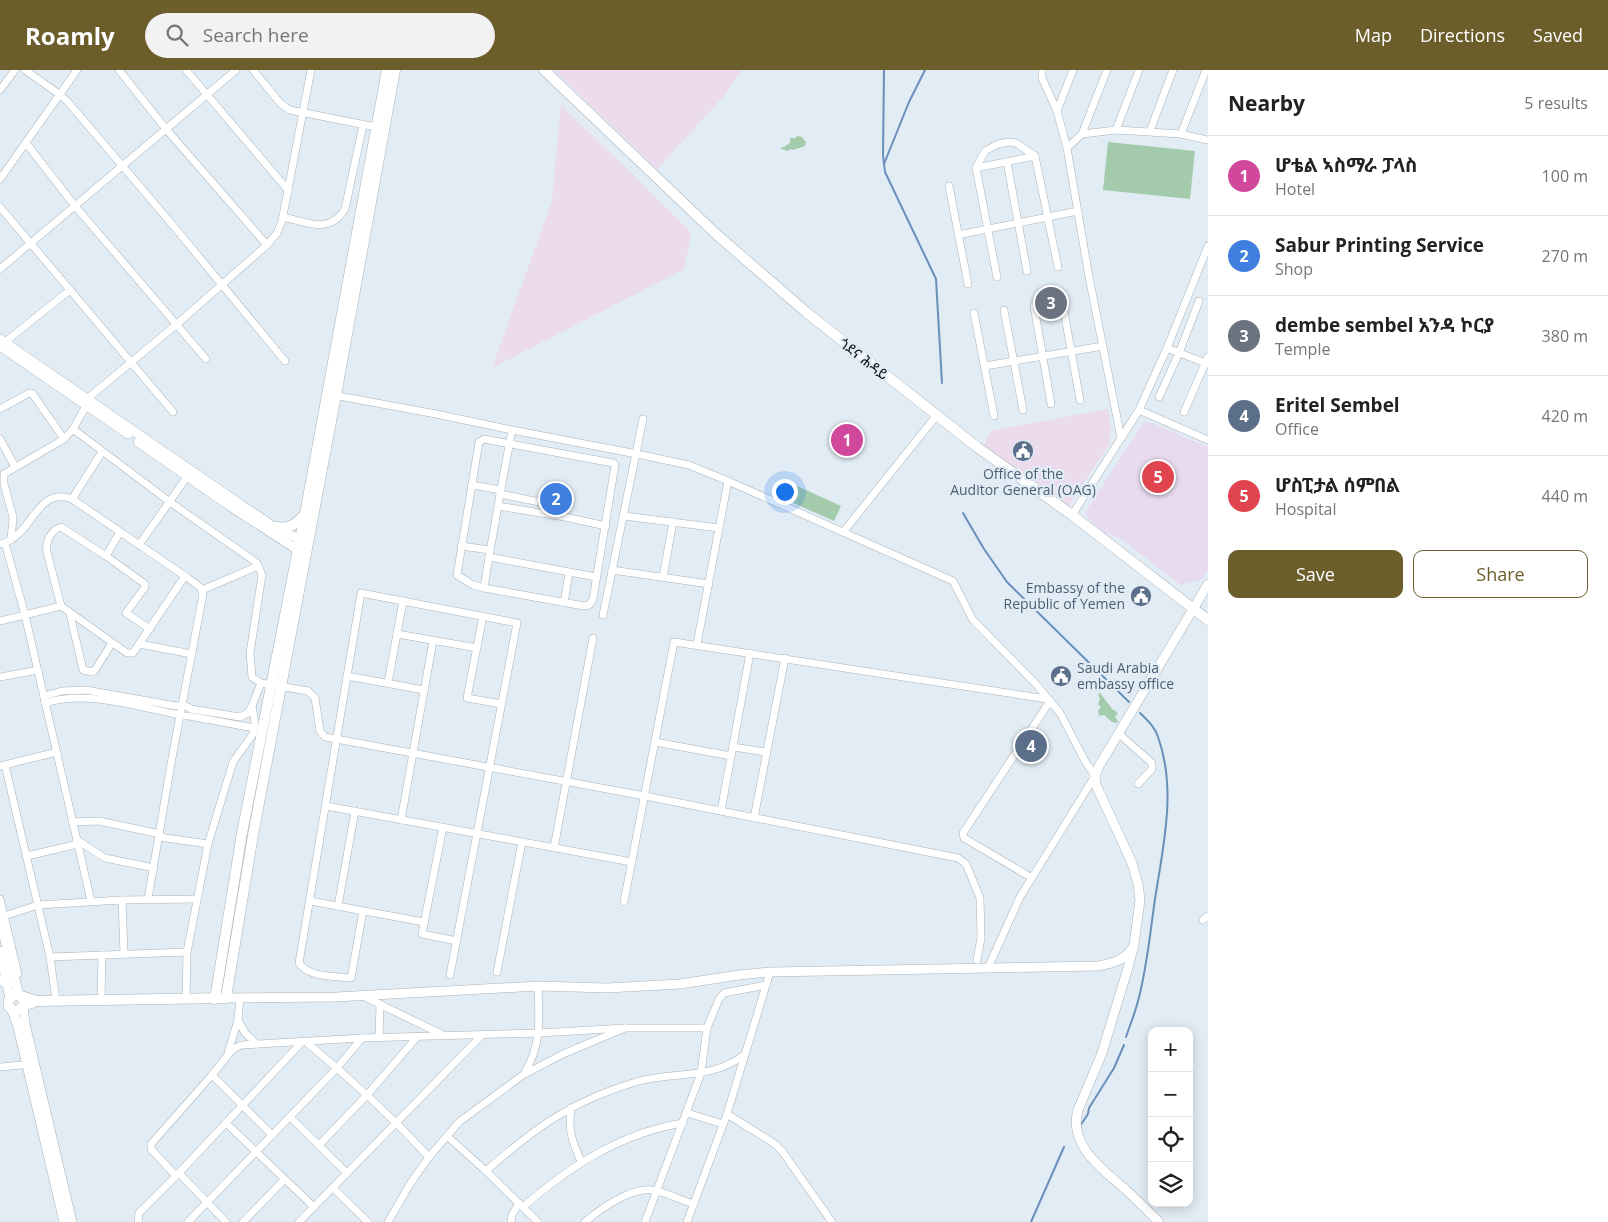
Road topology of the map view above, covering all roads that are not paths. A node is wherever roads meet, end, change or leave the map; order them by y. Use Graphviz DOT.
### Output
graph roads {
  1 [pos="15,70"];
  2 [pos="25,70"];
  3 [pos="77,70"];
  4 [pos="119,70"];
  5 [pos="186,70"];
  6 [pos="236,70"];
  7 [pos="252,70"];
  8 [pos="311,70"];
  9 [pos="387,70"];
  10 [pos="395,70"];
  11 [pos="544,70"];
  12 [pos="1042,70"];
  13 [pos="1073,70"];
  14 [pos="1107,70"];
  15 [pos="1139,70"];
  16 [pos="1173,70"];
  17 [pos="1206,70"];
  18 [pos="0,90"];
  19 [pos="59,94"];
  20 [pos="207,95"];
  21 [pos="1057,111"];
  22 [pos="303,114"];
  23 [pos="362,125"];
  24 [pos="376,127"];
  25 [pos="166,129"];
  26 [pos="1116,130"];
  27 [pos="1150,131"];
  28 [pos="1082,134"];
  29 [pos="1181,134"];
  30 [pos="1208,140"];
  31 [pos="26,143"];
  32 [pos="1067,148"];
  33 [pos="1035,156"];
  34 [pos="1007,162"];
  35 [pos="122,166"];
  36 [pos="976,168"];
  37 [pos="0,179"];
  38 [pos="949,186"];
  39 [pos="288,190"];
  40 [pos="75,206"];
  41 [pos="0,207"];
  42 [pos="1078,212"];
  43 [pos="283,217"];
  44 [pos="1048,217"];
  45 [pos="1018,223"];
  46 [pos="988,229"];
  47 [pos="958,235"];
  48 [pos="30,244"];
  49 [pos="267,245"];
  50 [pos="1208,246"];
  51 [pos="1058,267"];
  52 [pos="0,270"];
  53 [pos="1027,271"];
  54 [pos="997,277"];
  55 [pos="222,284"];
  56 [pos="968,284"];
  57 [pos="70,290"];
  58 [pos="1062,300"];
  59 [pos="1199,301"];
  60 [pos="1034,306"];
  61 [pos="1004,310"];
  62 [pos="974,314"];
  63 [pos="177,324"];
  64 [pos="2,342"];
  65 [pos="1103,346"];
  66 [pos="1167,348"];
  67 [pos="1072,351"];
  68 [pos="1179,353"];
  69 [pos="1042,356"];
  70 [pos="206,359"];
  71 [pos="285,361"];
  72 [pos="1014,361"];
  73 [pos="1207,361"];
  74 [pos="131,364"];
  75 [pos="985,366"];
  76 [pos="332,395"];
  77 [pos="1159,398"];
  78 [pos="1080,400"];
  79 [pos="87,403"];
  80 [pos="1051,404"];
  81 [pos="0,409"];
  82 [pos="1023,410"];
  83 [pos="1139,410"];
  84 [pos="172,412"];
  85 [pos="1184,412"];
  86 [pos="937,415"];
  87 [pos="994,416"];
  88 [pos="644,419"];
  89 [pos="73,430"];
  90 [pos="512,430"];
  91 [pos="1121,438"];
  92 [pos="1207,438"];
  93 [pos="0,439"];
  94 [pos="64,440"];
  95 [pos="510,444"];
  96 [pos="102,452"];
  97 [pos="637,454"];
  98 [pos="15,467"];
  99 [pos="189,474"];
  100 [pos="728,480"];
  101 [pos="2,484"];
  102 [pos="472,484"];
  103 [pos="500,492"];
  104 [pos="72,499"];
  105 [pos="170,502"];
  106 [pos="498,506"];
  107 [pos="305,514"];
  108 [pos="624,516"];
  109 [pos="1072,516"];
  110 [pos="565,517"];
  111 [pos="673,522"];
  112 [pos="606,526"];
  113 [pos="277,527"];
  114 [pos="719,528"];
  115 [pos="844,531"];
  116 [pos="120,532"];
  117 [pos="5,542"];
  118 [pos="304,542"];
  119 [pos="139,545"];
  120 [pos="461,546"];
  121 [pos="298,550"];
  122 [pos="489,554"];
  123 [pos="106,556"];
  124 [pos="258,566"];
  125 [pos="612,570"];
  126 [pos="569,573"];
  127 [pos="185,576"];
  128 [pos="663,577"];
  129 [pos="596,578"];
  130 [pos="709,584"];
  131 [pos="1208,584"];
  132 [pos="484,588"];
  133 [pos="202,590"];
  134 [pos="403,601"];
  135 [pos="564,603"];
  136 [pos="61,606"];
  137 [pos="1193,609"];
  138 [pos="70,614"];
  139 [pos="25,615"];
  140 [pos="603,615"];
  141 [pos="483,616"];
  142 [pos="1208,620"];
  143 [pos="0,621"];
  144 [pos="150,629"];
  145 [pos="397,634"];
  146 [pos="593,638"];
  147 [pos="433,641"];
  148 [pos="112,643"];
  149 [pos="139,644"];
  150 [pos="697,644"];
  151 [pos="477,648"];
  152 [pos="750,653"];
  153 [pos="192,654"];
  154 [pos="785,658"];
  155 [pos="38,670"];
  156 [pos="347,676"];
  157 [pos="0,677"];
  158 [pos="388,683"];
  159 [pos="271,685"];
  160 [pos="424,690"];
  161 [pos="44,700"];
  162 [pos="1049,700"];
  163 [pos="501,704"];
  164 [pos="182,705"];
  165 [pos="252,706"];
  166 [pos="180,716"];
  167 [pos="254,728"];
  168 [pos="1118,733"];
  169 [pos="337,739"];
  170 [pos="655,742"];
  171 [pos="732,747"];
  172 [pos="57,752"];
  173 [pos="766,752"];
  174 [pos="413,754"];
  175 [pos="731,756"];
  176 [pos="2,766"];
  177 [pos="489,768"];
  178 [pos="1095,776"];
  179 [pos="567,782"];
  180 [pos="1138,784"];
  181 [pos="644,796"];
  182 [pos="326,806"];
  183 [pos="355,811"];
  184 [pos="721,811"];
  185 [pos="754,818"];
  186 [pos="401,820"];
  187 [pos="72,822"];
  188 [pos="443,827"];
  189 [pos="477,833"];
  190 [pos="159,835"];
  191 [pos="77,842"];
  192 [pos="522,842"];
  193 [pos="208,844"];
  194 [pos="554,848"];
  195 [pos="27,856"];
  196 [pos="632,862"];
  197 [pos="154,868"];
  198 [pos="1032,878"];
  199 [pos="148,899"];
  200 [pos="197,899"];
  201 [pos="0,900"];
  202 [pos="122,900"];
  203 [pos="91,901"];
  204 [pos="310,901"];
  205 [pos="624,902"];
  206 [pos="38,905"];
  207 [pos="338,906"];
  208 [pos="363,911"];
  209 [pos="2,918"];
  210 [pos="424,922"];
  211 [pos="457,941"];
  212 [pos="1132,949"];
  213 [pos="0,951"];
  214 [pos="187,952"];
  215 [pos="124,954"];
  216 [pos="102,955"];
  217 [pos="50,957"];
  218 [pos="977,960"];
  219 [pos="988,968"];
  220 [pos="498,972"];
  221 [pos="770,972"];
  222 [pos="450,975"];
  223 [pos="0,979"];
  224 [pos="766,985"];
  225 [pos="538,986"];
  226 [pos="12,993"];
  227 [pos="363,996"];
  228 [pos="215,998"];
  229 [pos="226,998"];
  230 [pos="240,998"];
  231 [pos="186,999"];
  232 [pos="56,1000"];
  233 [pos="102,1000"];
  234 [pos="37,1001"];
  235 [pos="380,1004"];
  236 [pos="23,1007"];
  237 [pos="0,1009"];
  238 [pos="12,1009"];
  239 [pos="238,1020"];
  240 [pos="624,1028"];
  241 [pos="707,1028"];
  242 [pos="483,1034"];
  243 [pos="539,1034"];
  244 [pos="444,1036"];
  245 [pos="417,1037"];
  246 [pos="362,1038"];
  247 [pos="379,1038"];
  248 [pos="304,1042"];
  249 [pos="257,1044"];
  250 [pos="228,1055"];
  251 [pos="744,1055"];
  252 [pos="22,1065"];
  253 [pos="0,1067"];
  254 [pos="337,1068"];
  255 [pos="701,1073"];
  256 [pos="212,1075"];
  257 [pos="523,1075"];
  258 [pos="367,1095"];
  259 [pos="243,1106"];
  260 [pos="571,1108"];
  261 [pos="687,1113"];
  262 [pos="727,1114"];
  263 [pos="290,1117"];
  264 [pos="396,1122"];
  265 [pos="226,1123"];
  266 [pos="683,1123"];
  267 [pos="723,1124"];
  268 [pos="272,1135"];
  269 [pos="447,1136"];
  270 [pos="319,1145"];
  271 [pos="256,1153"];
  272 [pos="429,1157"];
  273 [pos="581,1162"];
  274 [pos="486,1171"];
  275 [pos="347,1173"];
  276 [pos="178,1174"];
  277 [pos="284,1180"];
  278 [pos="333,1188"];
  279 [pos="656,1191"];
  280 [pos="207,1202"];
  281 [pos="694,1204"];
  282 [pos="521,1205"];
  283 [pos="314,1207"];
  284 [pos="362,1220"];
  285 [pos="64,1222"];
  286 [pos="72,1222"];
  287 [pos="138,1222"];
  288 [pos="188,1222"];
  289 [pos="226,1222"];
  290 [pos="243,1222"];
  291 [pos="300,1222"];
  292 [pos="388,1222"];
  293 [pos="511,1222"];
  294 [pos="538,1222"];
  295 [pos="585,1222"];
  296 [pos="645,1222"];
  297 [pos="687,1222"];
  298 [pos="832,1222"];
  299 [pos="1159,1222"];
  1 -- 18 [label="street"];
  2 -- 19 [label="street"];
  3 -- 19 [label="street"];
  4 -- 25 [label="street"];
  5 -- 20 [label="street"];
  6 -- 20 [label="street"];
  7 -- 22 [label="street"];
  8 -- 22 [label="street"];
  9 -- 24 [label="main road"];
  10 -- 76 [label="main road"];
  11 -- 86 [label="main road, ጎደና ሕዳይ"];
  12 -- 21 [label="street"];
  13 -- 21 [label="street"];
  14 -- 28 [label="street"];
  15 -- 26 [label="street"];
  16 -- 27 [label="street"];
  17 -- 29 [label="street"];
  19 -- 31 [label="street"];
  19 -- 35 [label="street"];
  20 -- 25 [label="street"];
  20 -- 39 [label="street"];
  21 -- 32 [label="street"];
  22 -- 23 [label="street"];
  22 -- 39 [label="street"];
  23 -- 24 [label="street"];
  23 -- 43 [label="street"];
  24 -- 76 [label="main road"];
  25 -- 35 [label="street"];
  25 -- 49 [label="street"];
  26 -- 27 [label="street"];
  26 -- 28 [label="street"];
  27 -- 29 [label="street"];
  28 -- 32 [label="street"];
  29 -- 30 [label="street"];
  31 -- 37 [label="street"];
  31 -- 40 [label="street"];
  32 -- 42 [label="street"];
  33 -- 34 [label="street"];
  33 -- 36 [label="street"];
  33 -- 44 [label="street"];
  34 -- 36 [label="street"];
  34 -- 45 [label="street"];
  35 -- 40 [label="street"];
  35 -- 55 [label="street"];
  36 -- 46 [label="street"];
  38 -- 47 [label="street"];
  39 -- 43 [label="street"];
  40 -- 48 [label="street"];
  40 -- 63 [label="street"];
  41 -- 48 [label="street"];
  42 -- 44 [label="street"];
  42 -- 65 [label="street"];
  43 -- 49 [label="street"];
  44 -- 45 [label="street"];
  44 -- 51 [label="street"];
  45 -- 46 [label="street"];
  45 -- 53 [label="street"];
  46 -- 47 [label="street"];
  46 -- 54 [label="street"];
  47 -- 56 [label="street"];
  48 -- 52 [label="street"];
  48 -- 57 [label="street"];
  49 -- 55 [label="street"];
  50 -- 66 [label="street"];
  55 -- 63 [label="street"];
  55 -- 71 [label="street"];
  57 -- 64 [label="street"];
  57 -- 74 [label="street"];
  58 -- 67 [label="street"];
  59 -- 68 [label="street"];
  60 -- 69 [label="street"];
  61 -- 72 [label="street"];
  62 -- 75 [label="street"];
  63 -- 70 [label="street"];
  63 -- 74 [label="street"];
  64 -- 79 [label="street"];
  65 -- 67 [label="street"];
  65 -- 91 [label="street"];
  66 -- 68 [label="street"];
  66 -- 83 [label="street"];
  67 -- 69 [label="street"];
  67 -- 78 [label="street"];
  68 -- 73 [label="street"];
  68 -- 77 [label="street"];
  69 -- 72 [label="street"];
  69 -- 80 [label="street"];
  72 -- 75 [label="street"];
  72 -- 82 [label="street"];
  73 -- 85 [label="street"];
  74 -- 79 [label="street"];
  74 -- 84 [label="street"];
  75 -- 87 [label="street"];
  76 -- 90 [label="street"];
  76 -- 107 [label="main road"];
  76 -- 118 [label="main road"];
  79 -- 89 [label="street"];
  79 -- 99 [label="street"];
  81 -- 94 [label="street"];
  83 -- 91 [label="street"];
  83 -- 92 [label="street"];
  86 -- 109 [label="main road, ጎደና ሕዳይ"];
  86 -- 115 [label="street"];
  88 -- 97 [label="street"];
  89 -- 94 [label="street"];
  89 -- 96 [label="street"];
  90 -- 95 [label="street"];
  90 -- 97 [label="street"];
  91 -- 109 [label="street"];
  93 -- 98 [label="street"];
  94 -- 98 [label="street"];
  95 -- 102 [label="street"];
  95 -- 103 [label="street"];
  95 -- 112 [label="street"];
  96 -- 104 [label="street"];
  96 -- 105 [label="street"];
  97 -- 100 [label="street"];
  97 -- 108 [label="street"];
  98 -- 101 [label="street"];
  99 -- 105 [label="street"];
  99 -- 113 [label="street"];
  99 -- 121 [label="street"];
  100 -- 114 [label="street"];
  100 -- 115 [label="street"];
  101 -- 117 [label="street"];
  102 -- 103 [label="street"];
  102 -- 120 [label="street"];
  103 -- 106 [label="street"];
  103 -- 110 [label="street"];
  104 -- 116 [label="street"];
  104 -- 117 [label="street"];
  105 -- 119 [label="street"];
  105 -- 124 [label="street"];
  106 -- 110 [label="street"];
  106 -- 122 [label="street"];
  107 -- 113 [label="main road"];
  107 -- 118 [label="main road"];
  108 -- 111 [label="street"];
  108 -- 125 [label="street"];
  109 -- 137 [label="main road, ጎደና ሕዳይ"];
  110 -- 112 [label="street"];
  111 -- 114 [label="street"];
  111 -- 128 [label="street"];
  112 -- 129 [label="street"];
  113 -- 118 [label="street"];
  114 -- 130 [label="street"];
  115 -- 162 [label="street"];
  116 -- 119 [label="street"];
  116 -- 123 [label="street"];
  117 -- 139 [label="street"];
  118 -- 121 [label="main road"];
  118 -- 159 [label="main road"];
  119 -- 127 [label="street"];
  120 -- 122 [label="street"];
  120 -- 132 [label="street"];
  121 -- 159 [label="main road"];
  122 -- 126 [label="street"];
  122 -- 132 [label="street"];
  123 -- 136 [label="street"];
  123 -- 144 [label="street"];
  124 -- 133 [label="street"];
  124 -- 159 [label="street"];
  125 -- 128 [label="street"];
  125 -- 140 [label="street"];
  126 -- 129 [label="street"];
  126 -- 135 [label="street"];
  127 -- 133 [label="street"];
  127 -- 144 [label="street"];
  128 -- 130 [label="street"];
  129 -- 135 [label="street"];
  130 -- 150 [label="street"];
  131 -- 137 [label="street"];
  132 -- 135 [label="street"];
  133 -- 153 [label="street"];
  134 -- 141 [label="street"];
  134 -- 145 [label="street"];
  134 -- 156 [label="street"];
  136 -- 138 [label="street"];
  136 -- 139 [label="street"];
  137 -- 142 [label="main road, ጎደና ሕዳይ"];
  137 -- 168 [label="street"];
  138 -- 148 [label="street"];
  138 -- 148 [label="street"];
  139 -- 143 [label="street"];
  139 -- 155 [label="street"];
  141 -- 151 [label="street"];
  141 -- 163 [label="street"];
  144 -- 149 [label="street"];
  145 -- 147 [label="street"];
  145 -- 158 [label="street"];
  146 -- 179 [label="street"];
  147 -- 151 [label="street"];
  147 -- 160 [label="street"];
  148 -- 149 [label="street"];
  149 -- 153 [label="street"];
  150 -- 152 [label="street"];
  150 -- 170 [label="street"];
  151 -- 163 [label="street"];
  152 -- 154 [label="street"];
  152 -- 171 [label="street"];
  153 -- 164 [label="street"];
  154 -- 162 [label="street"];
  154 -- 173 [label="street"];
  155 -- 157 [label="street"];
  155 -- 161 [label="street"];
  156 -- 158 [label="street"];
  156 -- 169 [label="street"];
  158 -- 160 [label="street"];
  159 -- 165 [label="street"];
  159 -- 169 [label="street"];
  159 -- 228 [label="main road"];
  159 -- 229 [label="main road"];
  160 -- 174 [label="street"];
  161 -- 164 [label="street"];
  161 -- 166 [label="street"];
  161 -- 172 [label="street"];
  162 -- 178 [label="street"];
  162 -- 198 [label="street"];
  163 -- 177 [label="street"];
  164 -- 165 [label="street"];
  164 -- 166 [label="street"];
  165 -- 167 [label="street"];
  166 -- 167 [label="street"];
  166 -- 190 [label="street"];
  167 -- 193 [label="street"];
  168 -- 178 [label="street"];
  168 -- 180 [label="street"];
  169 -- 174 [label="street"];
  169 -- 182 [label="street"];
  170 -- 175 [label="street"];
  170 -- 181 [label="street"];
  171 -- 173 [label="street"];
  171 -- 175 [label="street"];
  172 -- 176 [label="street"];
  172 -- 187 [label="street"];
  173 -- 185 [label="street"];
  174 -- 177 [label="street"];
  174 -- 186 [label="street"];
  175 -- 184 [label="street"];
  176 -- 195 [label="street"];
  177 -- 179 [label="street"];
  177 -- 189 [label="street"];
  178 -- 198 [label="street"];
  178 -- 212 [label="street"];
  179 -- 181 [label="street"];
  179 -- 194 [label="street"];
  181 -- 184 [label="street"];
  181 -- 196 [label="street"];
  182 -- 183 [label="street"];
  182 -- 204 [label="street"];
  183 -- 186 [label="street"];
  183 -- 207 [label="street"];
  184 -- 185 [label="street"];
  185 -- 218 [label="street"];
  186 -- 188 [label="street"];
  187 -- 190 [label="street"];
  187 -- 191 [label="street"];
  188 -- 189 [label="street"];
  188 -- 210 [label="street"];
  189 -- 192 [label="street"];
  189 -- 211 [label="street"];
  190 -- 193 [label="street"];
  190 -- 197 [label="street"];
  191 -- 195 [label="street"];
  191 -- 197 [label="street"];
  191 -- 203 [label="street"];
  192 -- 194 [label="street"];
  192 -- 220 [label="street"];
  193 -- 200 [label="street"];
  194 -- 196 [label="street"];
  195 -- 206 [label="street"];
  196 -- 205 [label="street"];
  197 -- 199 [label="street"];
  198 -- 219 [label="street"];
  199 -- 200 [label="street"];
  199 -- 202 [label="street"];
  200 -- 214 [label="street"];
  201 -- 209 [label="street"];
  202 -- 203 [label="street"];
  202 -- 215 [label="street"];
  203 -- 206 [label="street"];
  204 -- 207 [label="street"];
  204 -- 208 [label="street"];
  206 -- 209 [label="street"];
  206 -- 217 [label="street"];
  207 -- 208 [label="street"];
  208 -- 210 [label="street"];
  209 -- 226 [label="street"];
  210 -- 211 [label="street"];
  211 -- 222 [label="street"];
  212 -- 219 [label="street"];
  212 -- 299 [label="street"];
  213 -- 226 [label="street"];
  214 -- 215 [label="street"];
  214 -- 231 [label="street"];
  215 -- 216 [label="street"];
  216 -- 217 [label="street"];
  216 -- 233 [label="street"];
  217 -- 232 [label="street"];
  219 -- 221 [label="street"];
  221 -- 224 [label="street"];
  221 -- 225 [label="street"];
  223 -- 226 [label="street"];
  224 -- 241 [label="street"];
  224 -- 251 [label="street"];
  225 -- 227 [label="street"];
  225 -- 243 [label="street"];
  226 -- 234 [label="main road"];
  226 -- 236 [label="main road"];
  226 -- 238 [label="main road"];
  227 -- 230 [label="street"];
  227 -- 235 [label="street"];
  228 -- 229 [label="main road"];
  228 -- 231 [label="main road"];
  229 -- 230 [label="street"];
  230 -- 239 [label="street"];
  231 -- 233 [label="main road"];
  232 -- 233 [label="main road"];
  232 -- 234 [label="main road"];
  234 -- 236 [label="main road"];
  235 -- 244 [label="street"];
  235 -- 247 [label="street"];
  236 -- 238 [label="main road"];
  236 -- 286 [label="street"];
  237 -- 238 [label="main road"];
  238 -- 285 [label="street"];
  239 -- 249 [label="street"];
  239 -- 250 [label="street"];
  240 -- 241 [label="street"];
  240 -- 243 [label="street"];
  240 -- 257 [label="street"];
  241 -- 255 [label="street"];
  242 -- 243 [label="street"];
  242 -- 244 [label="street"];
  242 -- 264 [label="street"];
  243 -- 257 [label="street"];
  244 -- 245 [label="street"];
  245 -- 247 [label="street"];
  245 -- 258 [label="street"];
  246 -- 247 [label="street"];
  246 -- 248 [label="street"];
  246 -- 254 [label="street"];
  248 -- 249 [label="street"];
  248 -- 254 [label="street"];
  248 -- 259 [label="street"];
  249 -- 250 [label="street"];
  250 -- 256 [label="street"];
  251 -- 255 [label="street"];
  251 -- 262 [label="street"];
  252 -- 253 [label="street"];
  254 -- 258 [label="street"];
  254 -- 263 [label="street"];
  255 -- 260 [label="street"];
  255 -- 261 [label="street"];
  256 -- 259 [label="street"];
  256 -- 276 [label="street"];
  257 -- 269 [label="street"];
  258 -- 264 [label="street"];
  258 -- 270 [label="street"];
  259 -- 265 [label="street"];
  259 -- 268 [label="street"];
  260 -- 273 [label="street"];
  260 -- 274 [label="street"];
  261 -- 266 [label="street"];
  261 -- 267 [label="street"];
  262 -- 267 [label="street"];
  262 -- 298 [label="street"];
  263 -- 268 [label="street"];
  263 -- 270 [label="street"];
  264 -- 272 [label="street"];
  264 -- 275 [label="street"];
  265 -- 271 [label="street"];
  265 -- 276 [label="street"];
  266 -- 273 [label="street"];
  266 -- 279 [label="street"];
  267 -- 281 [label="street"];
  268 -- 271 [label="street"];
  269 -- 272 [label="street"];
  269 -- 274 [label="street"];
  270 -- 275 [label="street"];
  271 -- 277 [label="street"];
  271 -- 280 [label="street"];
  272 -- 292 [label="street"];
  273 -- 282 [label="street"];
  274 -- 282 [label="street"];
  275 -- 278 [label="street"];
  276 -- 280 [label="street"];
  276 -- 287 [label="street"];
  277 -- 283 [label="street"];
  277 -- 290 [label="street"];
  278 -- 283 [label="street"];
  278 -- 284 [label="street"];
  279 -- 281 [label="street"];
  279 -- 295 [label="street"];
  279 -- 296 [label="street"];
  280 -- 288 [label="street"];
  280 -- 289 [label="street"];
  281 -- 297 [label="street"];
  282 -- 293 [label="street"];
  282 -- 294 [label="street"];
  283 -- 291 [label="street"];
}
